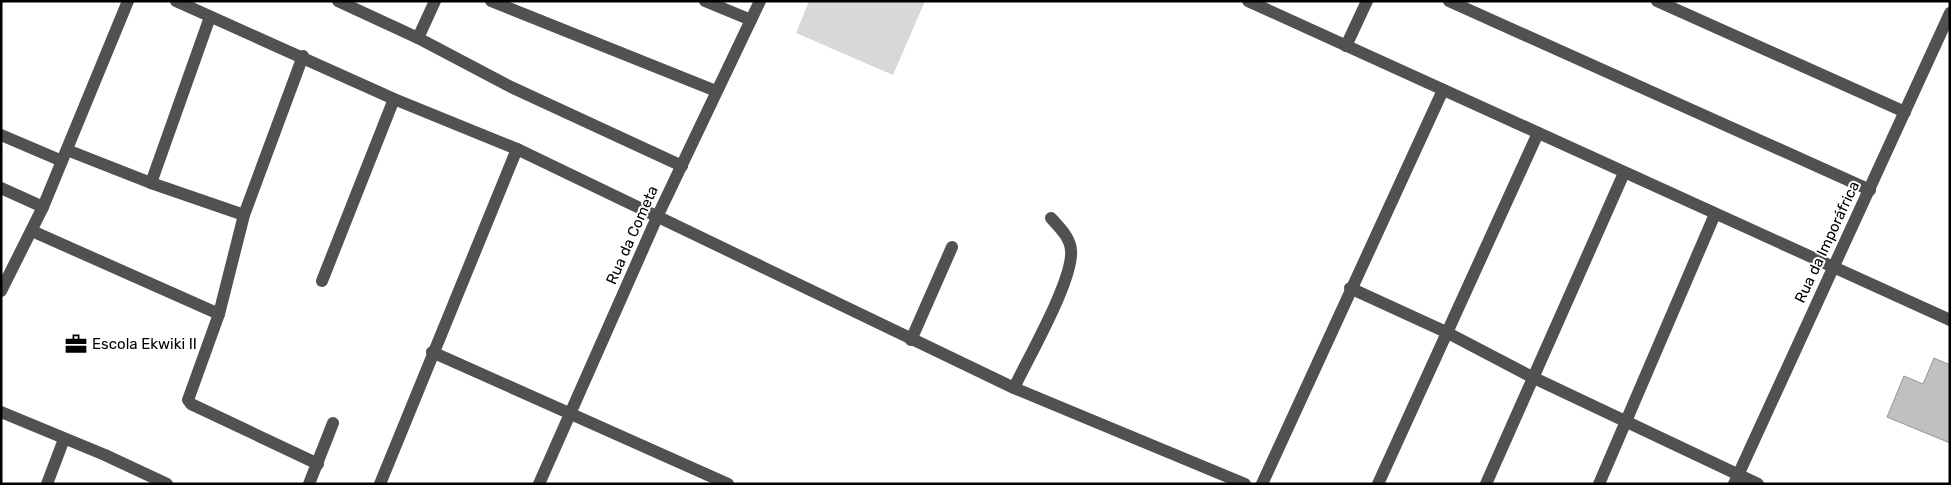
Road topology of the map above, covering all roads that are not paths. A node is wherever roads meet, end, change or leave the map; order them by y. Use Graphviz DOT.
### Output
graph roads {
  1 [pos="128,1"];
  2 [pos="176,1"];
  3 [pos="338,1"];
  4 [pos="435,1"];
  5 [pos="491,1"];
  6 [pos="706,1"];
  7 [pos="760,1"];
  8 [pos="1248,1"];
  9 [pos="1367,1"];
  10 [pos="1449,1"];
  11 [pos="1657,1"];
  12 [pos="1950,13"];
  13 [pos="210,18"];
  14 [pos="751,20"];
  15 [pos="418,38"];
  16 [pos="1346,46"];
  17 [pos="302,56"];
  18 [pos="1443,90"];
  19 [pos="716,91"];
  20 [pos="394,99"];
  21 [pos="1905,112"];
  22 [pos="1538,134"];
  23 [pos="1,135"];
  24 [pos="517,149"];
  25 [pos="65,156"];
  26 [pos="682,166"];
  27 [pos="1624,173"];
  28 [pos="151,183"];
  29 [pos="1,188"];
  30 [pos="1870,190"];
  31 [pos="42,207"];
  32 [pos="1715,214"];
  33 [pos="244,215"];
  34 [pos="658,215"];
  35 [pos="1051,218"];
  36 [pos="32,231"];
  37 [pos="952,246"];
  38 [pos="1832,268"];
  39 [pos="322,281"];
  40 [pos="1350,288"];
  41 [pos="1,291"];
  42 [pos="218,314"];
  43 [pos="1950,320"];
  44 [pos="1446,332"];
  45 [pos="911,340"];
  46 [pos="432,352"];
  47 [pos="1532,377"];
  48 [pos="1014,388"];
  49 [pos="1,412"];
  50 [pos="571,413"];
  51 [pos="1626,420"];
  52 [pos="333,422"];
  53 [pos="64,438"];
  54 [pos="318,464"];
  55 [pos="1736,479"];
  56 [pos="47,484"];
  57 [pos="167,484"];
  58 [pos="310,484"];
  59 [pos="380,484"];
  60 [pos="539,484"];
  61 [pos="728,484"];
  62 [pos="1245,484"];
  63 [pos="1262,484"];
  64 [pos="1378,484"];
  65 [pos="1486,484"];
  66 [pos="1599,484"];
  67 [pos="1758,484"];
  1 -- 25 [label="street"];
  2 -- 13 [label="street"];
  3 -- 15 [label="street"];
  4 -- 15 [label="street"];
  5 -- 19 [label="street"];
  6 -- 14 [label="street"];
  7 -- 14 [label="street, Rua da Cometa"];
  8 -- 16 [label="street"];
  9 -- 16 [label="street"];
  10 -- 30 [label="street"];
  11 -- 21 [label="street"];
  12 -- 21 [label="street, Rua da Imporáfrica"];
  13 -- 17 [label="street"];
  13 -- 28 [label="street"];
  14 -- 19 [label="street, Rua da Cometa"];
  15 -- 26 [label="street"];
  16 -- 18 [label="street"];
  17 -- 20 [label="street"];
  17 -- 33 [label="street"];
  18 -- 22 [label="street"];
  18 -- 40 [label="street"];
  19 -- 26 [label="street, Rua da Cometa"];
  20 -- 24 [label="street"];
  20 -- 39 [label="street"];
  21 -- 30 [label="street, Rua da Imporáfrica"];
  22 -- 27 [label="street"];
  22 -- 44 [label="street"];
  23 -- 25 [label="street"];
  24 -- 34 [label="street"];
  24 -- 46 [label="street"];
  25 -- 28 [label="street"];
  25 -- 31 [label="street"];
  26 -- 34 [label="street, Rua da Cometa"];
  27 -- 32 [label="street"];
  27 -- 47 [label="street"];
  28 -- 33 [label="street"];
  29 -- 31 [label="street"];
  30 -- 38 [label="street, Rua da Imporáfrica"];
  31 -- 36 [label="street"];
  32 -- 38 [label="street"];
  32 -- 51 [label="street"];
  33 -- 42 [label="street"];
  34 -- 45 [label="street"];
  34 -- 50 [label="street, Rua da Cometa"];
  35 -- 48 [label="street"];
  36 -- 41 [label="street"];
  36 -- 42 [label="street"];
  37 -- 45 [label="street"];
  38 -- 43 [label="street"];
  38 -- 55 [label="street, Rua da Imporáfrica"];
  40 -- 44 [label="street"];
  40 -- 63 [label="street"];
  42 -- 54 [label="street"];
  44 -- 47 [label="street"];
  44 -- 64 [label="street"];
  45 -- 48 [label="street"];
  46 -- 50 [label="street"];
  46 -- 59 [label="street"];
  47 -- 51 [label="street"];
  47 -- 65 [label="street"];
  48 -- 62 [label="street"];
  49 -- 53 [label="street"];
  50 -- 60 [label="street, Rua da Cometa"];
  50 -- 61 [label="street"];
  51 -- 55 [label="street"];
  51 -- 66 [label="street"];
  52 -- 54 [label="street"];
  53 -- 56 [label="street"];
  53 -- 57 [label="street"];
  54 -- 58 [label="street"];
  55 -- 67 [label="street"];
}
